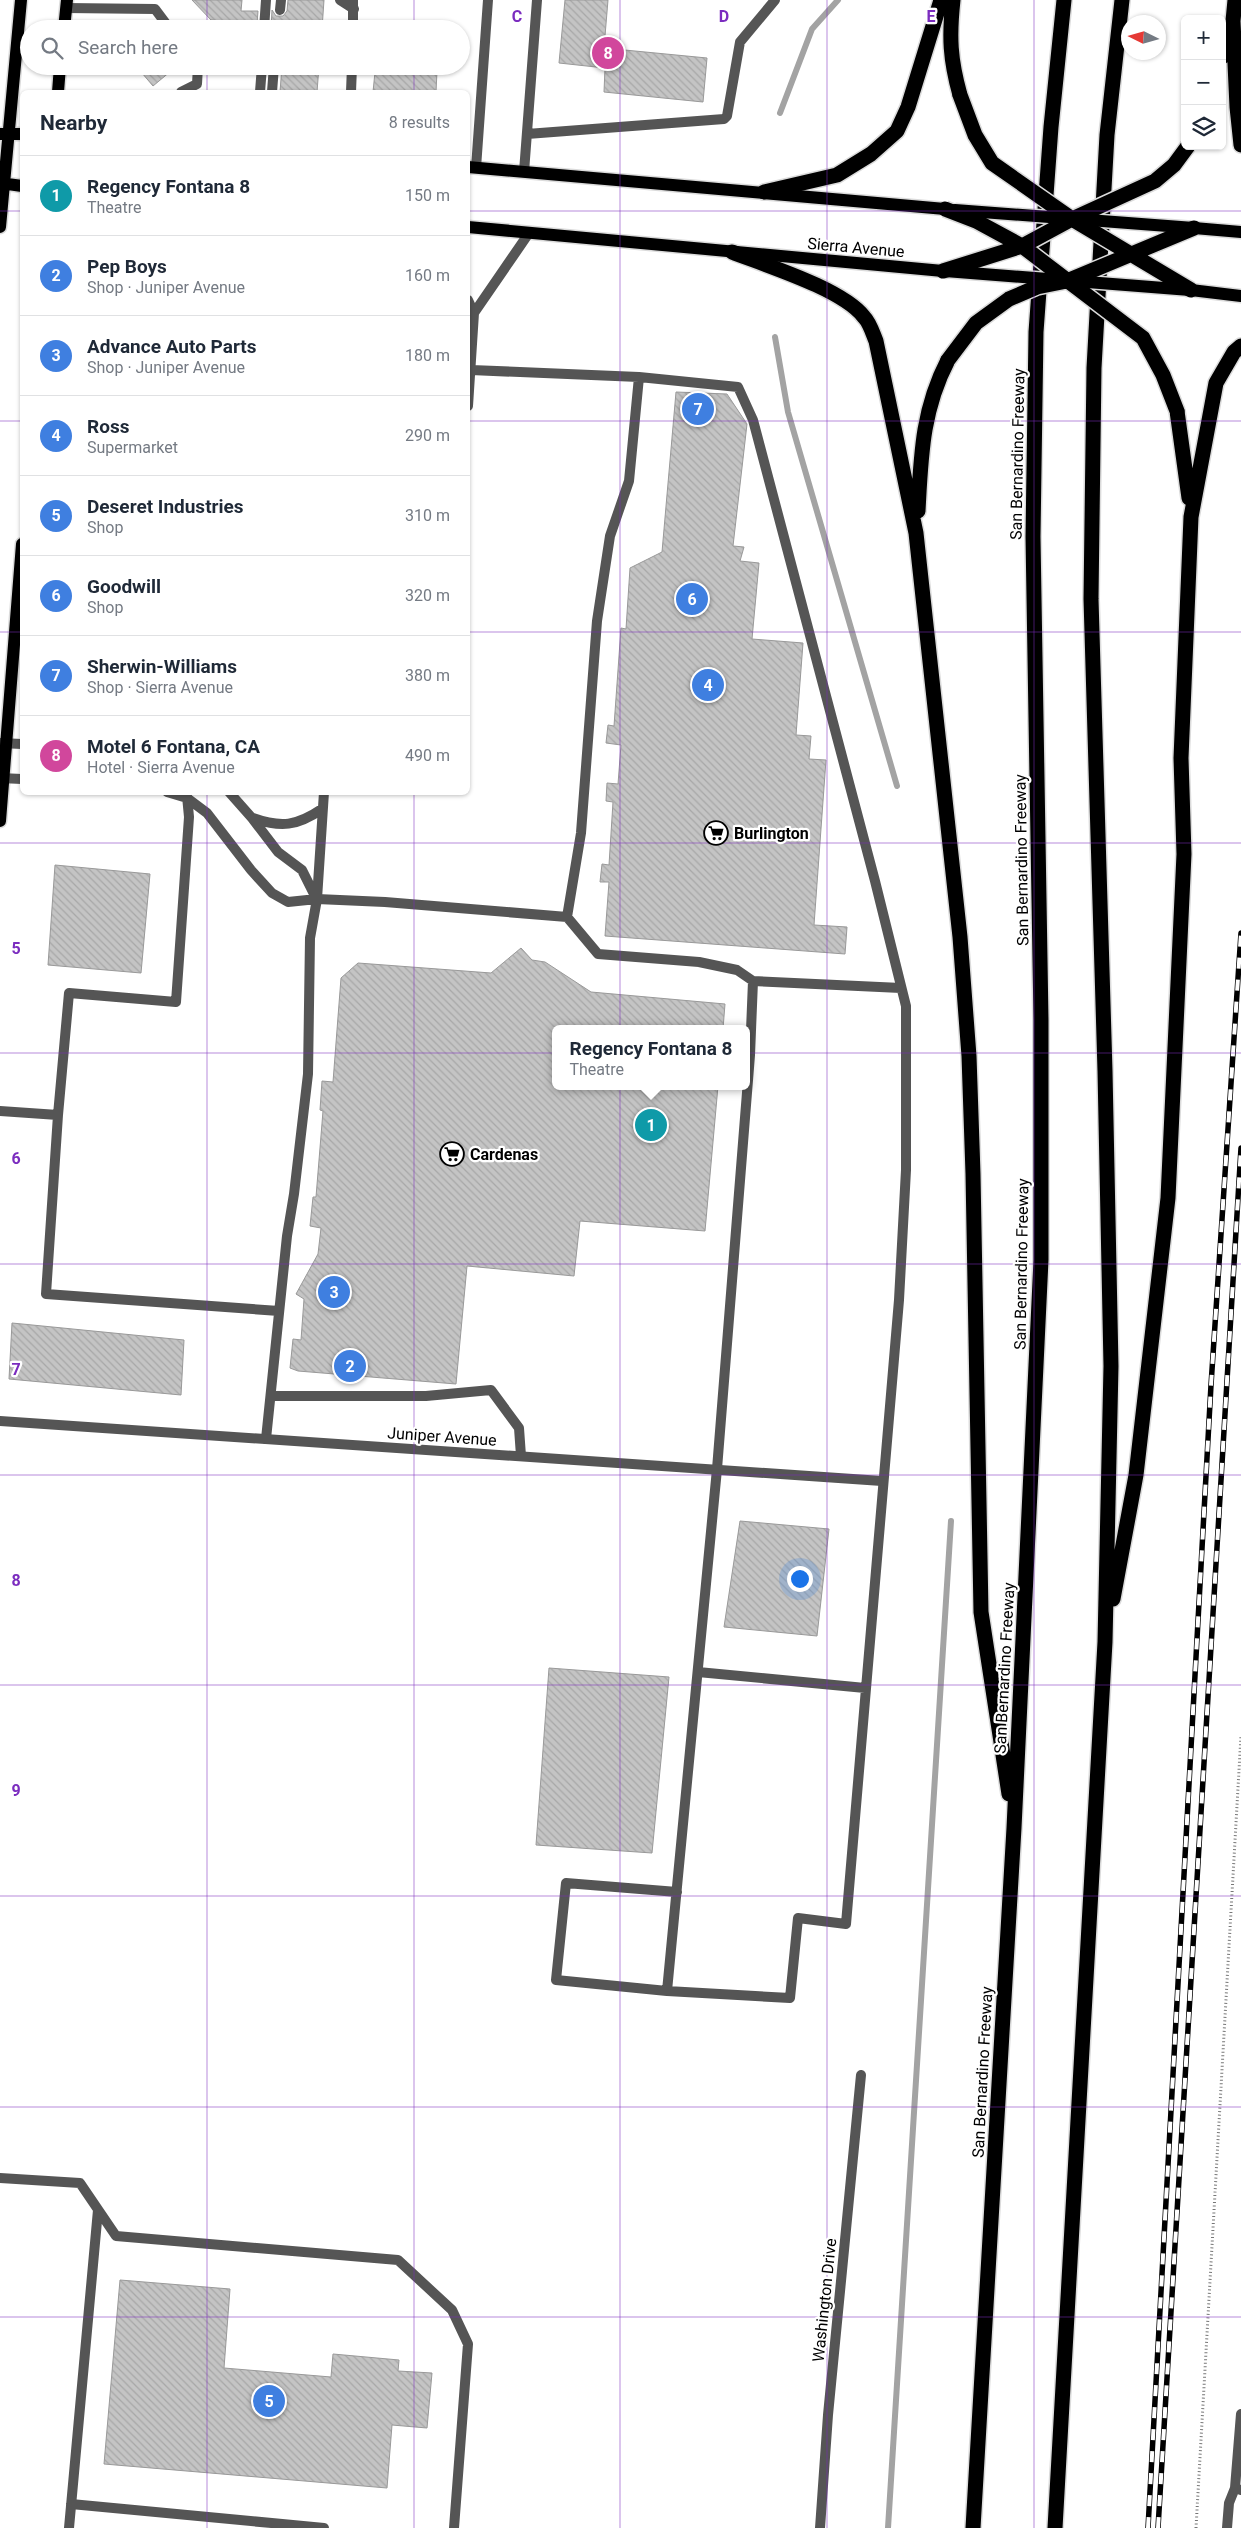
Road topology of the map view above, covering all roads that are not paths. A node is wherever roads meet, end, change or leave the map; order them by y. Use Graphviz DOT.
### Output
graph roads {
  1 [pos="21,0"];
  2 [pos="266,0"];
  3 [pos="340,0"];
  4 [pos="488,0"];
  5 [pos="536,0"];
  6 [pos="775,0"];
  7 [pos="941,0"];
  8 [pos="953,0"];
  9 [pos="1064,0"];
  10 [pos="1122,0"];
  11 [pos="1235,0"];
  12 [pos="67,4"];
  13 [pos="354,4"];
  14 [pos="65,20"];
  15 [pos="162,20"];
  16 [pos="265,20"];
  17 [pos="353,20"];
  18 [pos="1233,21"];
  19 [pos="1226,44"];
  20 [pos="59,75"];
  21 [pos="198,75"];
  22 [pos="261,75"];
  23 [pos="273,75"];
  24 [pos="352,75"];
  25 [pos="58,90"];
  26 [pos="185,90"];
  27 [pos="260,90"];
  28 [pos="272,90"];
  29 [pos="351,90"];
  30 [pos="11,134"];
  31 [pos="527,134"];
  32 [pos="1241,145"];
  33 [pos="1185,150"];
  34 [pos="472,168"];
  35 [pos="524,172"];
  36 [pos="2,183"];
  37 [pos="20,186"];
  38 [pos="764,192"];
  39 [pos="945,209"];
  40 [pos="1072,219"];
  41 [pos="0,227"];
  42 [pos="470,227"];
  43 [pos="1194,228"];
  44 [pos="1241,232"];
  45 [pos="529,233"];
  46 [pos="1022,246"];
  47 [pos="732,252"];
  48 [pos="1128,254"];
  49 [pos="943,271"];
  50 [pos="1067,281"];
  51 [pos="1191,290"];
  52 [pos="1241,296"];
  53 [pos="470,304"];
  54 [pos="474,313"];
  55 [pos="1241,346"];
  56 [pos="471,370"];
  57 [pos="640,376"];
  58 [pos="470,382"];
  59 [pos="1191,517"];
  60 [pos="916,533"];
  61 [pos="20,601"];
  62 [pos="3,743"];
  63 [pos="20,744"];
  64 [pos="2,778"];
  65 [pos="20,779"];
  66 [pos="232,795"];
  67 [pos="324,795"];
  68 [pos="187,796"];
  69 [pos="322,809"];
  70 [pos="252,818"];
  71 [pos="0,821"];
  72 [pos="317,899"];
  73 [pos="567,916"];
  74 [pos="753,981"];
  75 [pos="901,988"];
  76 [pos="750,1055"];
  77 [pos="747,1090"];
  78 [pos="0,1110"];
  79 [pos="58,1115"];
  80 [pos="279,1311"];
  81 [pos="271,1396"];
  82 [pos="0,1421"];
  83 [pos="266,1439"];
  84 [pos="522,1456"];
  85 [pos="717,1469"];
  86 [pos="882,1480"];
  87 [pos="1105,1642"];
  88 [pos="698,1672"];
  89 [pos="865,1688"];
  90 [pos="1014,1828"];
  91 [pos="676,1892"];
  92 [pos="667,1991"];
  93 [pos="861,2075"];
  94 [pos="0,2178"];
  95 [pos="98,2210"];
  96 [pos="1241,2414"];
  97 [pos="1238,2489"];
  98 [pos="71,2504"];
  99 [pos="69,2528"];
  100 [pos="323,2528"];
  101 [pos="454,2528"];
  102 [pos="820,2528"];
  103 [pos="973,2528"];
  104 [pos="1055,2528"];
  105 [pos="1227,2528"];
  1 -- 30 [label="main road"];
  2 -- 16 [label="street"];
  3 -- 13 [label="street"];
  4 -- 34 [label="street"];
  5 -- 31 [label="street"];
  6 -- 31 [label="street"];
  7 -- 38 [label="highway"];
  8 -- 40 [label="highway, bridge"];
  9 -- 90 [label="highway, San Bernardino Freeway"];
  10 -- 87 [label="highway"];
  11 -- 18 [label="highway"];
  12 -- 14 [label="main road"];
  12 -- 15 [label="street"];
  13 -- 17 [label="street"];
  18 -- 19 [label="highway"];
  18 -- 32 [label="highway"];
  20 -- 25 [label="main road"];
  21 -- 26 [label="street"];
  22 -- 27 [label="street"];
  23 -- 28 [label="street"];
  24 -- 29 [label="street"];
  30 -- 36 [label="main road"];
  31 -- 35 [label="street"];
  33 -- 40 [label="highway, bridge"];
  34 -- 35 [label="main road"];
  35 -- 38 [label="main road"];
  36 -- 37 [label="main road"];
  36 -- 41 [label="main road"];
  38 -- 39 [label="main road"];
  39 -- 40 [label="main road, bridge"];
  39 -- 46 [label="highway, bridge"];
  40 -- 43 [label="main road, bridge"];
  40 -- 46 [label="highway, bridge"];
  40 -- 48 [label="highway, bridge"];
  42 -- 45 [label="main road, Sierra Avenue"];
  43 -- 44 [label="main road"];
  43 -- 48 [label="highway, bridge"];
  45 -- 47 [label="main road, Sierra Avenue"];
  45 -- 54 [label="street"];
  46 -- 49 [label="highway, bridge"];
  46 -- 50 [label="highway, bridge"];
  47 -- 49 [label="main road, Sierra Avenue"];
  47 -- 60 [label="highway"];
  48 -- 50 [label="highway, bridge"];
  48 -- 51 [label="highway, bridge"];
  49 -- 50 [label="main road, Sierra Avenue, bridge"];
  50 -- 51 [label="main road, Sierra Avenue, bridge"];
  50 -- 59 [label="highway, bridge"];
  50 -- 60 [label="highway, bridge"];
  51 -- 52 [label="main road, Sierra Avenue"];
  53 -- 54 [label="street"];
  54 -- 56 [label="street"];
  55 -- 59 [label="highway"];
  56 -- 57 [label="street"];
  56 -- 58 [label="street"];
  57 -- 73 [label="street"];
  57 -- 75 [label="street"];
  59 -- 87 [label="highway"];
  60 -- 90 [label="highway"];
  61 -- 62 [label="main road"];
  62 -- 63 [label="street"];
  62 -- 64 [label="main road"];
  64 -- 65 [label="street"];
  64 -- 71 [label="main road"];
  66 -- 70 [label="street"];
  67 -- 69 [label="street"];
  68 -- 72 [label="street"];
  68 -- 79 [label="street"];
  69 -- 70 [label="street"];
  69 -- 72 [label="street"];
  70 -- 72 [label="street"];
  72 -- 73 [label="street"];
  72 -- 80 [label="street"];
  73 -- 74 [label="street"];
  74 -- 75 [label="street"];
  74 -- 76 [label="street"];
  75 -- 86 [label="street"];
  77 -- 85 [label="street"];
  78 -- 79 [label="street"];
  79 -- 80 [label="street"];
  80 -- 81 [label="street"];
  81 -- 83 [label="street"];
  81 -- 84 [label="street"];
  82 -- 83 [label="street, Juniper Avenue"];
  83 -- 84 [label="street, Juniper Avenue"];
  84 -- 85 [label="street, Juniper Avenue"];
  85 -- 86 [label="street, Juniper Avenue"];
  85 -- 88 [label="street"];
  86 -- 89 [label="street"];
  87 -- 104 [label="highway"];
  88 -- 89 [label="street"];
  88 -- 91 [label="street"];
  89 -- 92 [label="street"];
  90 -- 103 [label="highway, San Bernardino Freeway"];
  91 -- 92 [label="street"];
  91 -- 92 [label="street"];
  93 -- 102 [label="street, Washington Drive"];
  94 -- 95 [label="street"];
  95 -- 98 [label="street"];
  95 -- 101 [label="street"];
  96 -- 97 [label="street"];
  97 -- 105 [label="street"];
  98 -- 99 [label="street"];
  98 -- 100 [label="street"];
}
